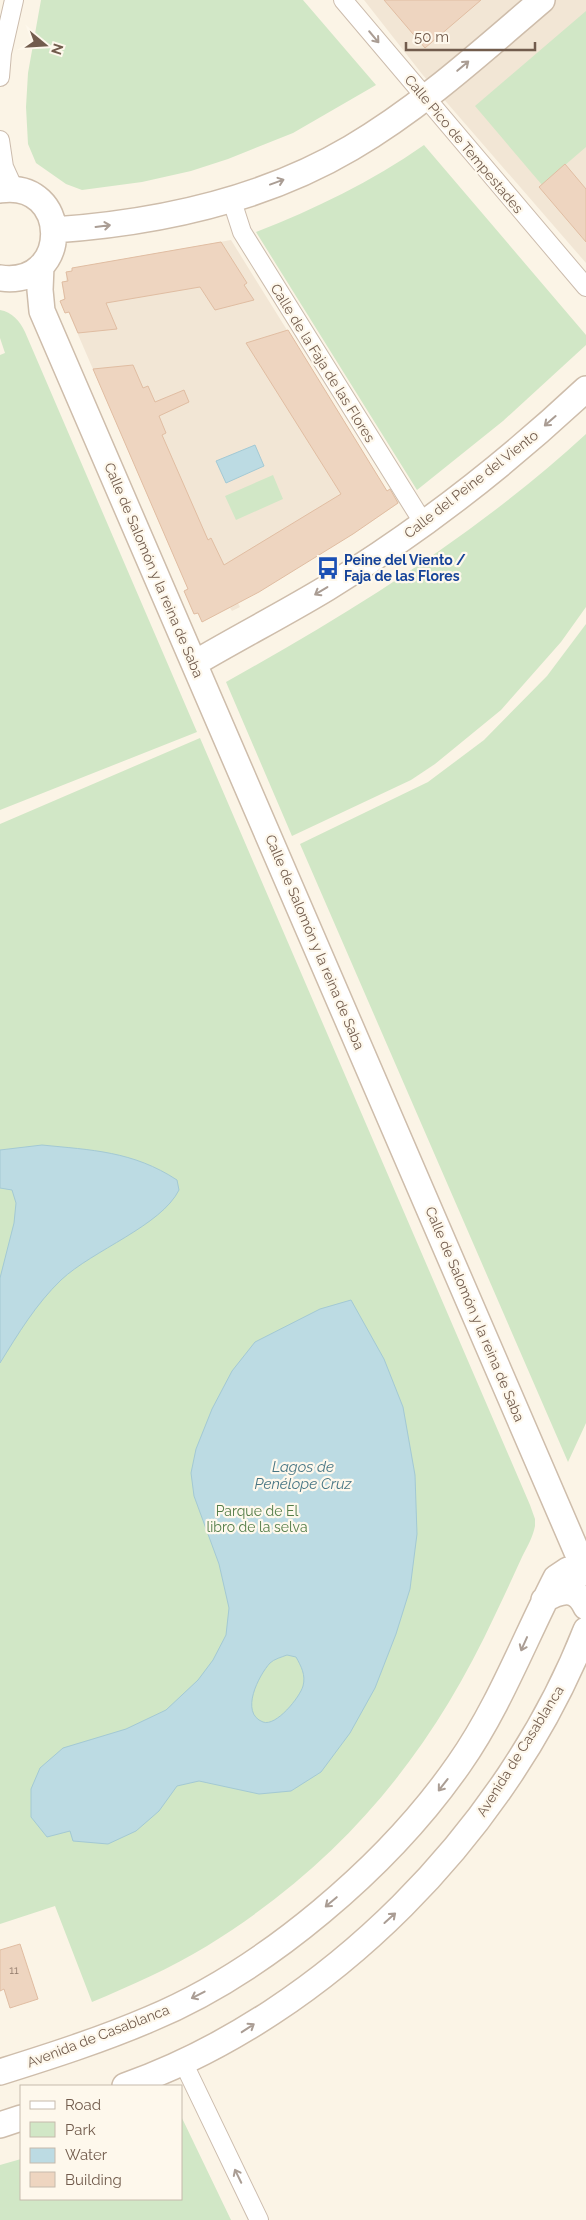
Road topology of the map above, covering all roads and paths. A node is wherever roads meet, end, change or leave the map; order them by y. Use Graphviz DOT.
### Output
graph roads {
  1 [pos="14,0"];
  2 [pos="342,0"];
  3 [pos="542,0"];
  4 [pos="0,77"];
  5 [pos="425,98"];
  6 [pos="0,140"];
  7 [pos="7,190"];
  8 [pos="231,198"];
  9 [pos="54,230"];
  10 [pos="41,266"];
  11 [pos="4,278"];
  12 [pos="586,287"];
  13 [pos="42,311"];
  14 [pos="586,389"];
  15 [pos="424,524"];
  16 [pos="195,662"];
  17 [pos="566,1526"];
  18 [pos="586,1573"];
  19 [pos="544,1600"];
  20 [pos="586,1607"];
  21 [pos="586,1630"];
  22 [pos="586,1666"];
  23 [pos="554,1700"];
  24 [pos="183,2062"];
  25 [pos="0,2072"];
  26 [pos="127,2085"];
  27 [pos="20,2118"];
  28 [pos="0,2125"];
  29 [pos="259,2220"];
  1 -- 4 [label="street"];
  2 -- 5 [label="street, Calle Pico de Tempestades, one-way"];
  5 -- 3 [label="street, one-way"];
  8 -- 5 [label="street, one-way"];
  5 -- 12 [label="street, Calle Pico de Tempestades"];
  6 -- 7 [label="street"];
  7 -- 9 [label="street"];
  9 -- 8 [label="street, one-way"];
  8 -- 15 [label="street, Calle de la Faja de las Flores"];
  9 -- 10 [label="street"];
  10 -- 11 [label="street"];
  10 -- 13 [label="street, Calle de Salomón y la reina de Saba"];
  11 -- 13 [label="street, Calle de Salomón y la reina de Saba"];
  13 -- 16 [label="street, Calle de Salomón y la reina de Saba"];
  14 -- 15 [label="street, Calle del Peine del Viento, one-way"];
  15 -- 16 [label="street, Calle del Peine del Viento, one-way"];
  16 -- 17 [label="street, Calle de Salomón y la reina de Saba"];
  17 -- 18 [label="street, Calle de Salomón y la reina de Saba"];
  17 -- 19 [label="street"];
  18 -- 19 [label="street"];
  19 -- 20 [label="street"];
  19 -- 25 [label="street, Avenida de Casablanca, one-way"];
  21 -- 23 [label="street, Avenida de Casablanca"];
  22 -- 23 [label="street"];
  24 -- 23 [label="street, Avenida de Casablanca, one-way"];
  24 -- 26 [label="street, Avenida de Casablanca"];
  29 -- 24 [label="street, one-way"];
  27 -- 28 [label="street"];
}
